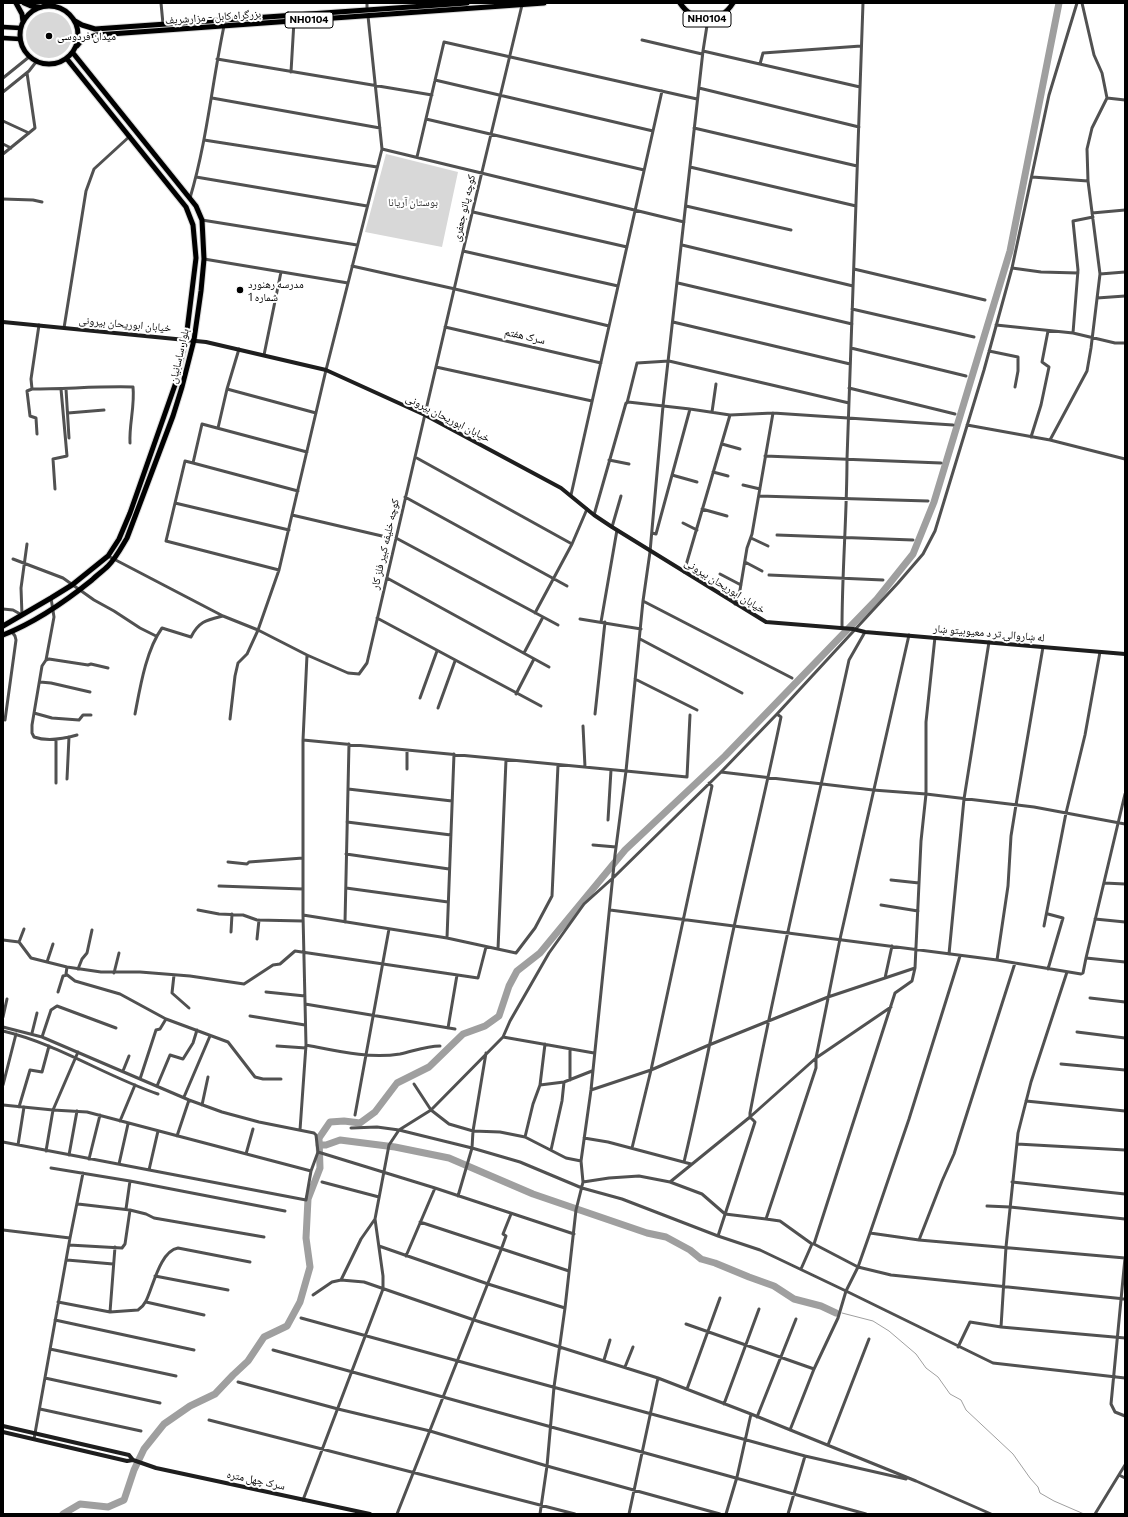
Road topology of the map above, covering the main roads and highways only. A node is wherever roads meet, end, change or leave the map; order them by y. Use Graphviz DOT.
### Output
graph roads {
  1 [pos="16,3"];
  2 [pos="24,3"];
  3 [pos="467,3"];
  4 [pos="544,3"];
  5 [pos="676,3"];
  6 [pos="680,3"];
  7 [pos="733,3"];
  8 [pos="435,6"];
  9 [pos="40,7"];
  10 [pos="684,9"];
  11 [pos="23,22"];
  12 [pos="75,22"];
  13 [pos="3,27"];
  14 [pos="20,28"];
  15 [pos="3,38"];
  16 [pos="20,39"];
  17 [pos="77,46"];
  18 [pos="73,53"];
  19 [pos="67,59"];
  20 [pos="3,626"];
  21 [pos="3,635"];
  1 -- 11 [label="highway"];
  2 -- 9 [label="highway, NH0104"];
  3 -- 8 [label="highway, بزرگراه کابل - مزارشریف / NH0104"];
  4 -- 8 [label="highway, بزرگراه کابل - مزارشریف / NH0104"];
  5 -- 10 [label="highway, NH0104"];
  6 -- 10 [label="highway, NH0104"];
  7 -- 10 [label="highway, NH0104"];
  8 -- 12 [label="highway, بزرگراه کابل - مزارشریف / NH0104"];
  8 -- 17 [label="highway, بزرگراه کابل - مزارشریف / NH0104"];
  9 -- 11 [label="highway"];
  9 -- 12 [label="highway, NH0104"];
  11 -- 14 [label="highway"];
  12 -- 17 [label="highway, NH0104"];
  13 -- 14 [label="main road"];
  14 -- 16 [label="highway"];
  15 -- 16 [label="main road"];
  16 -- 19 [label="highway, NH0104"];
  17 -- 18 [label="highway, NH0104"];
  18 -- 19 [label="highway, NH0104"];
  18 -- 21 [label="highway, بلوار ساسانیان"];
  19 -- 20 [label="highway, بلوار ساسانیان"];
}
